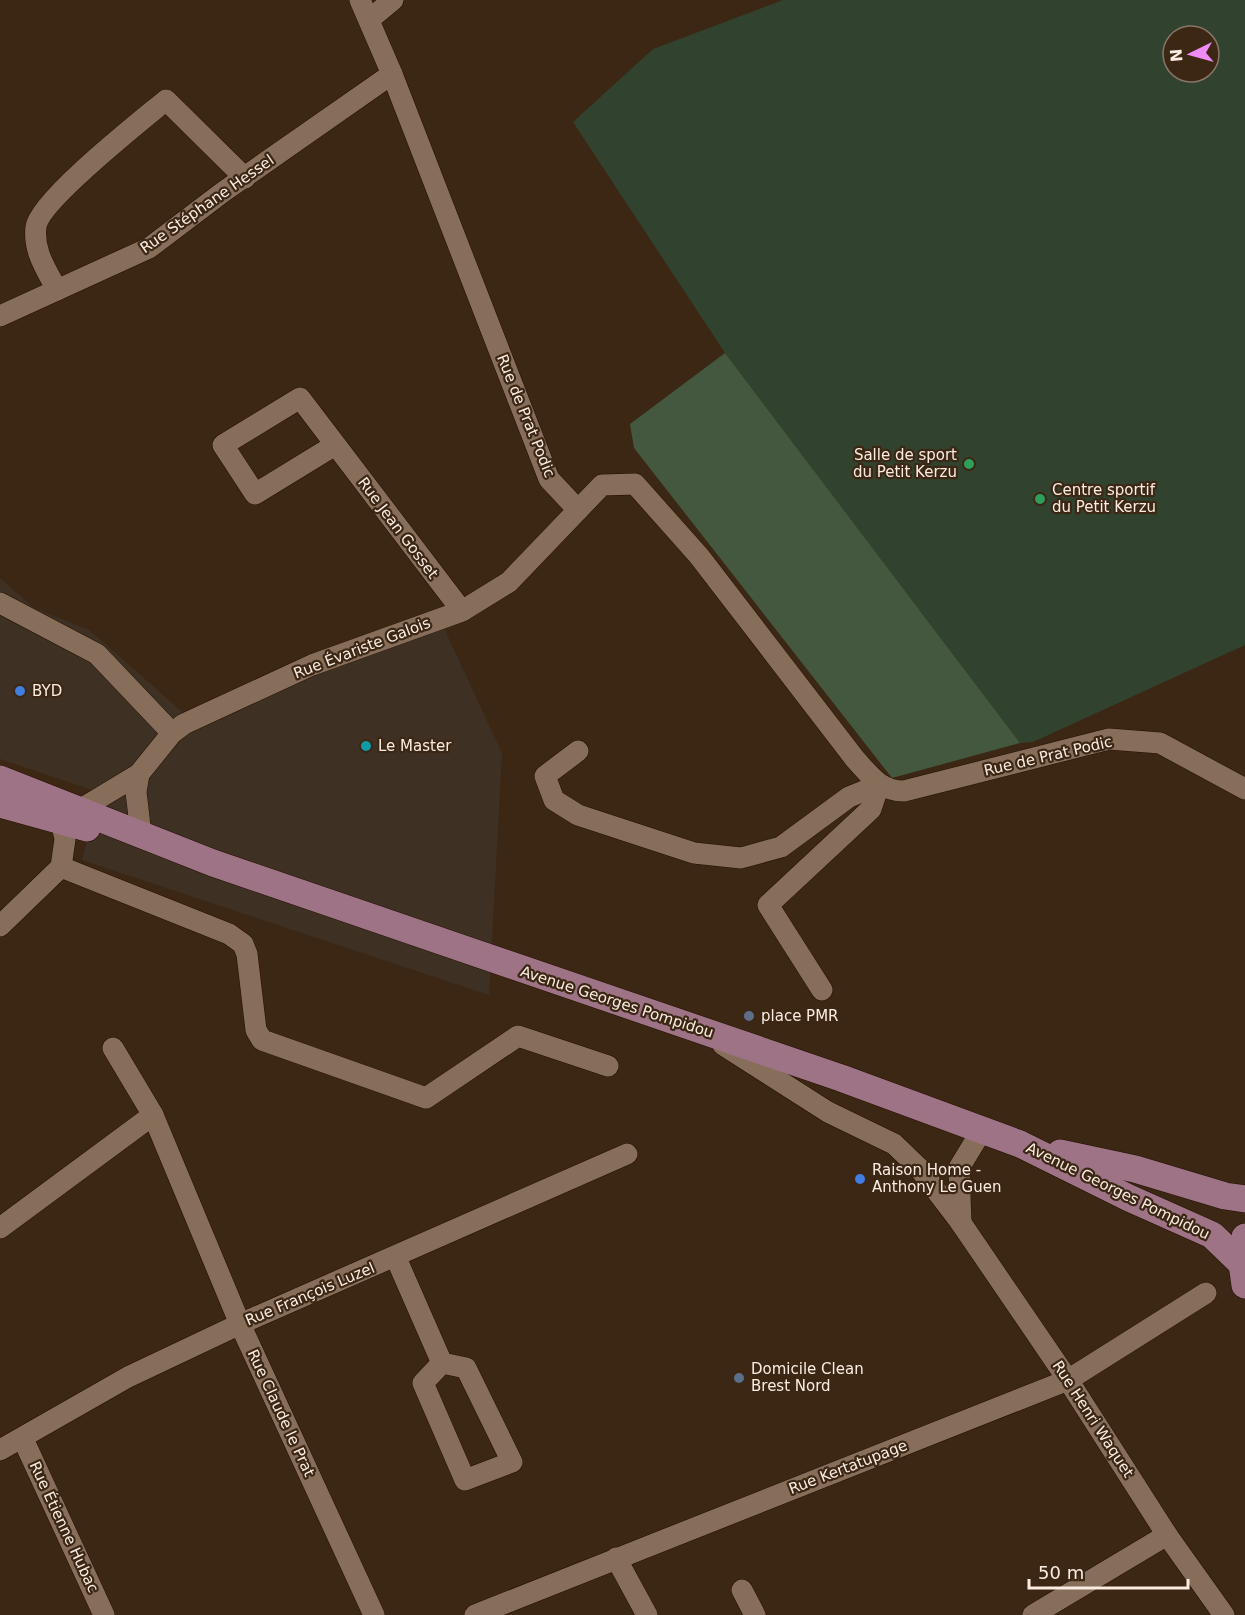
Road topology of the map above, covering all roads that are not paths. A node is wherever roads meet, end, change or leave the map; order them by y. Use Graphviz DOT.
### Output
graph roads {
  1 [pos="360,0"];
  2 [pos="393,0"];
  3 [pos="370,19"];
  4 [pos="392,74"];
  5 [pos="245,178"];
  6 [pos="57,290"];
  7 [pos="5,313"];
  8 [pos="335,445"];
  9 [pos="578,510"];
  10 [pos="0,603"];
  11 [pos="462,611"];
  12 [pos="172,734"];
  13 [pos="578,751"];
  14 [pos="139,774"];
  15 [pos="0,779"];
  16 [pos="879,785"];
  17 [pos="1245,789"];
  18 [pos="0,804"];
  19 [pos="71,815"];
  20 [pos="141,834"];
  21 [pos="213,863"];
  22 [pos="61,867"];
  23 [pos="0,926"];
  24 [pos="822,990"];
  25 [pos="700,1029"];
  26 [pos="112,1048"];
  27 [pos="608,1066"];
  28 [pos="153,1116"];
  29 [pos="982,1130"];
  30 [pos="1020,1144"];
  31 [pos="627,1154"];
  32 [pos="919,1168"];
  33 [pos="959,1168"];
  34 [pos="1245,1199"];
  35 [pos="961,1223"];
  36 [pos="0,1228"];
  37 [pos="1245,1238"];
  38 [pos="396,1258"];
  39 [pos="1243,1275"];
  40 [pos="1206,1293"];
  41 [pos="240,1324"];
  42 [pos="442,1363"];
  43 [pos="1068,1380"];
  44 [pos="23,1439"];
  45 [pos="0,1450"];
  46 [pos="1167,1535"];
  47 [pos="616,1558"];
  48 [pos="742,1590"];
  49 [pos="104,1615"];
  50 [pos="374,1615"];
  51 [pos="475,1615"];
  52 [pos="647,1615"];
  53 [pos="755,1615"];
  54 [pos="1033,1615"];
  55 [pos="1224,1615"];
  1 -- 3 [label="street, Rue de Prat Podic"];
  2 -- 3 [label="street"];
  3 -- 4 [label="street, Rue de Prat Podic"];
  4 -- 5 [label="street, Rue Stéphane Hessel"];
  4 -- 9 [label="street, Rue de Prat Podic"];
  5 -- 6 [label="street, Rue Stéphane Hessel"];
  5 -- 6 [label="street"];
  6 -- 7 [label="street, Rue Stéphane Hessel"];
  8 -- 8 [label="street, Rue Jean Gosset"];
  8 -- 11 [label="street, Rue Jean Gosset"];
  9 -- 11 [label="street, Rue Évariste Galois"];
  9 -- 16 [label="street"];
  10 -- 12 [label="street"];
  11 -- 12 [label="street, Rue Évariste Galois"];
  12 -- 14 [label="street, Rue Évariste Galois"];
  13 -- 16 [label="street"];
  14 -- 19 [label="street, Rue Évariste Galois"];
  14 -- 20 [label="street"];
  15 -- 19 [label="main road, Avenue Georges Pompidou"];
  16 -- 17 [label="street, Rue de Prat Podic"];
  16 -- 24 [label="street"];
  18 -- 19 [label="main road, Avenue Georges Pompidou"];
  19 -- 20 [label="main road, Avenue Georges Pompidou"];
  19 -- 21 [label="main road, Avenue Georges Pompidou"];
  19 -- 22 [label="street"];
  20 -- 21 [label="main road, Avenue Georges Pompidou"];
  21 -- 25 [label="main road, Avenue Georges Pompidou"];
  22 -- 23 [label="street"];
  22 -- 27 [label="street"];
  25 -- 29 [label="main road, Avenue Georges Pompidou"];
  25 -- 32 [label="street, Rue Henri Waquet"];
  26 -- 28 [label="street, Rue Claude le Prat"];
  28 -- 36 [label="street"];
  28 -- 41 [label="street, Rue Claude le Prat"];
  29 -- 30 [label="main road, Avenue Georges Pompidou"];
  29 -- 33 [label="street"];
  30 -- 34 [label="main road, Avenue Georges Pompidou"];
  30 -- 39 [label="main road, Avenue Georges Pompidou"];
  31 -- 38 [label="street, Rue François Luzel"];
  32 -- 33 [label="street"];
  32 -- 35 [label="street, Rue Henri Waquet"];
  33 -- 35 [label="street"];
  35 -- 43 [label="street, Rue Henri Waquet"];
  37 -- 39 [label="main road"];
  38 -- 41 [label="street, Rue François Luzel"];
  38 -- 42 [label="street"];
  40 -- 43 [label="street, Rue Kertatupage"];
  41 -- 44 [label="street, Rue François Luzel"];
  41 -- 50 [label="street, Rue Claude le Prat"];
  42 -- 42 [label="street"];
  43 -- 46 [label="street, Rue Henri Waquet"];
  43 -- 47 [label="street, Rue Kertatupage"];
  44 -- 45 [label="street, Rue François Luzel"];
  44 -- 49 [label="street, Rue Étienne Hubac"];
  46 -- 54 [label="street"];
  46 -- 55 [label="street, Rue Henri Waquet"];
  47 -- 51 [label="street, Rue Kertatupage"];
  47 -- 52 [label="street"];
  48 -- 53 [label="street"];
}
